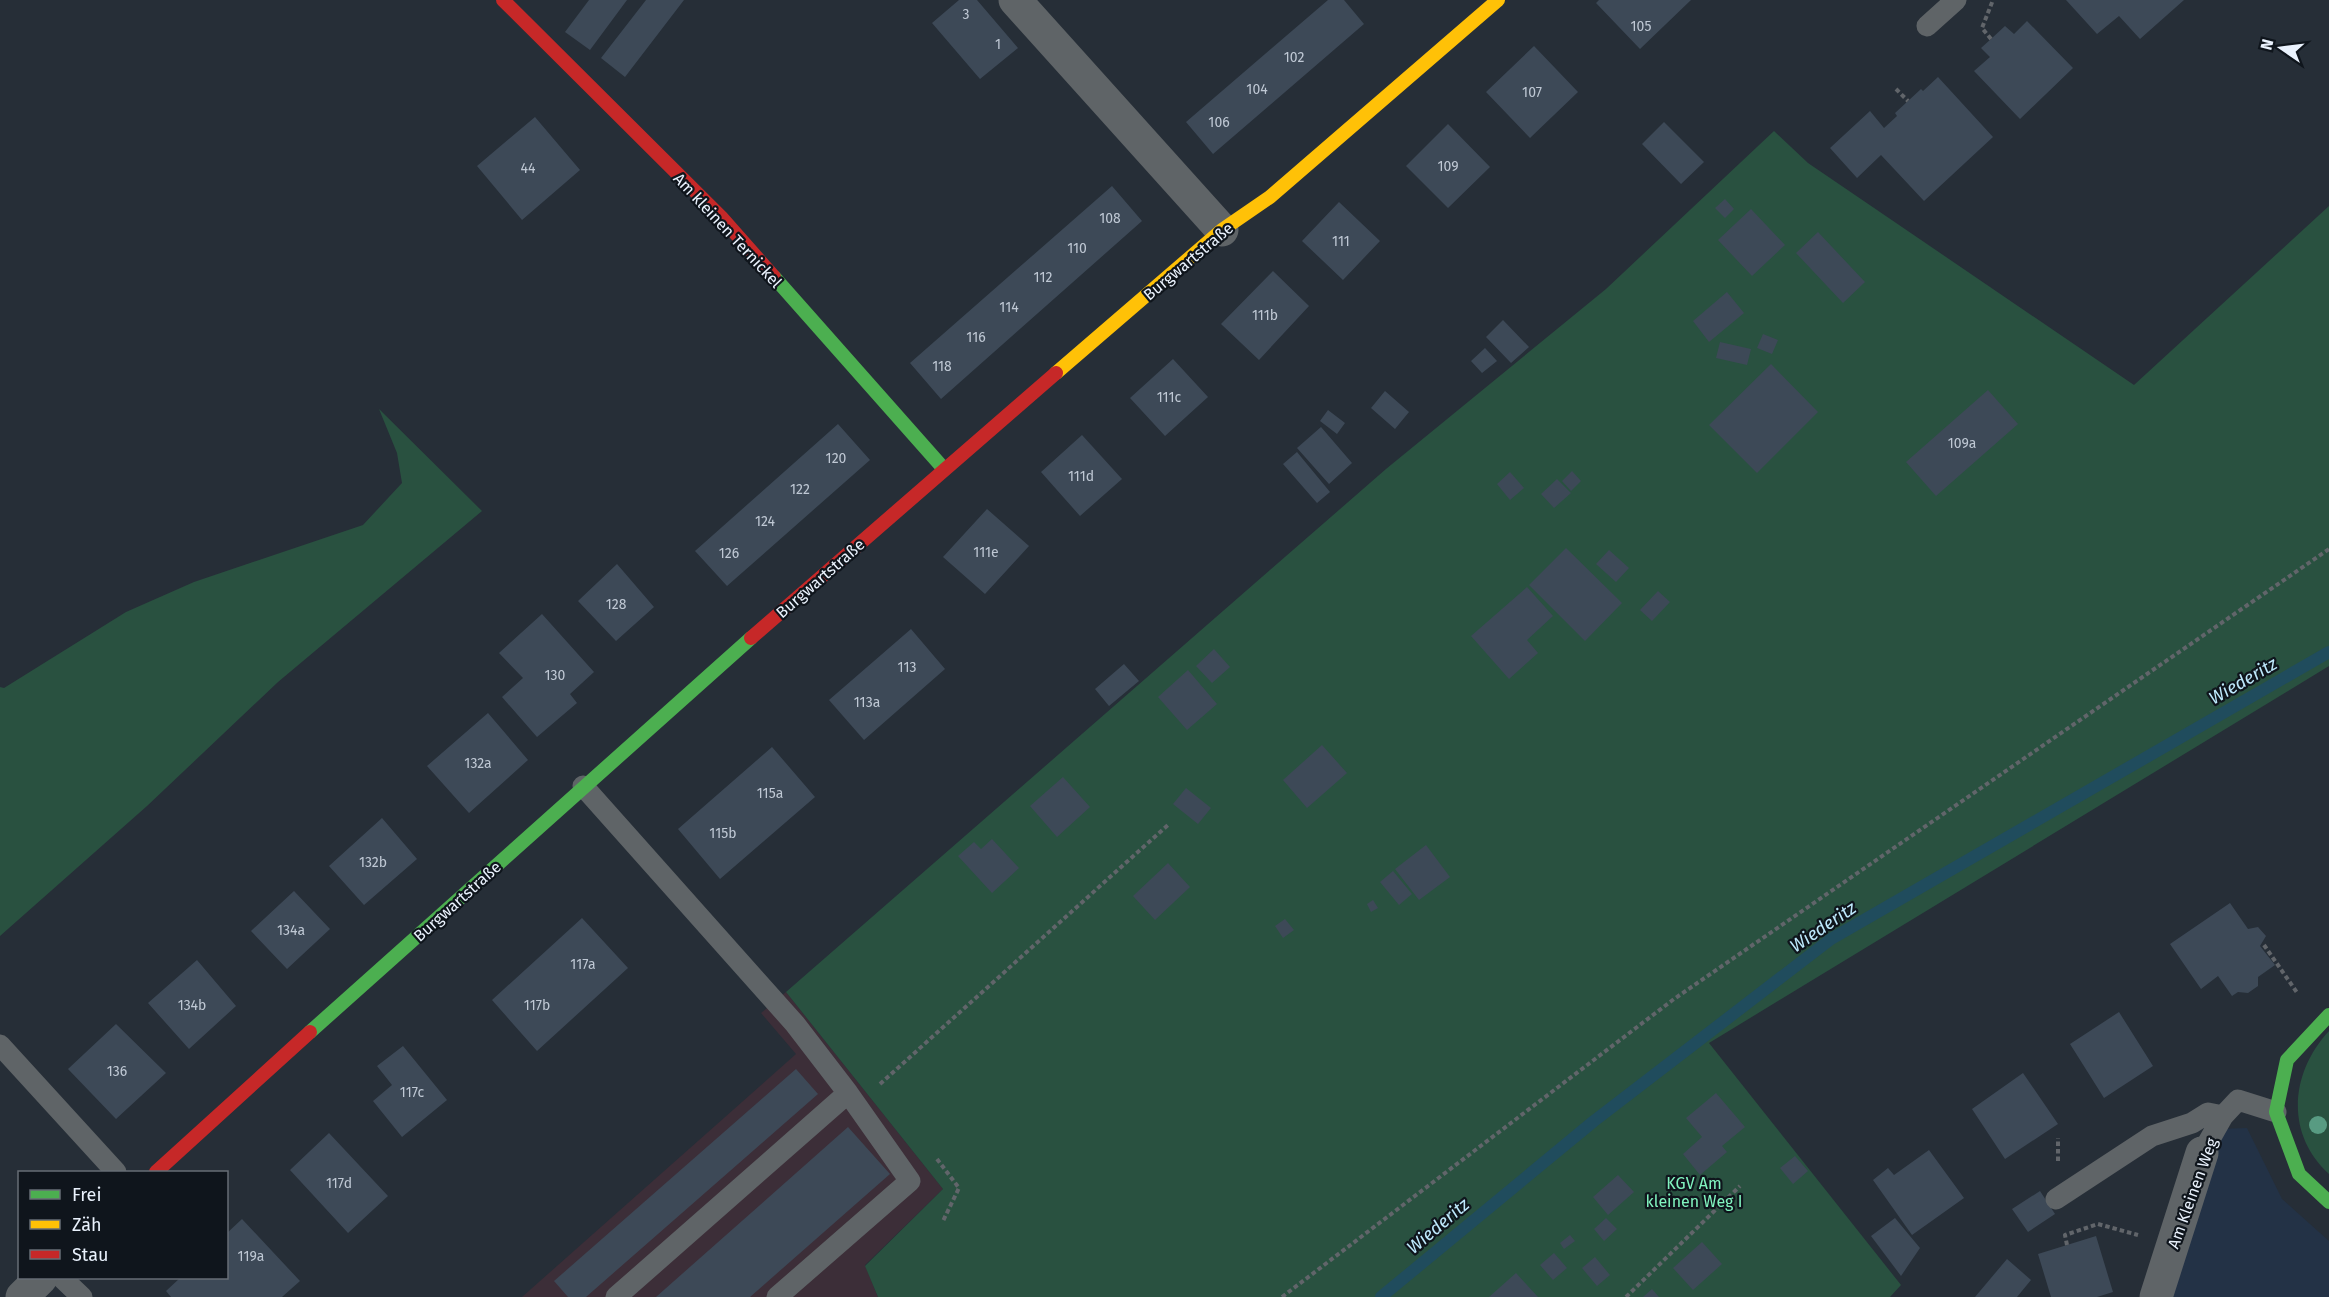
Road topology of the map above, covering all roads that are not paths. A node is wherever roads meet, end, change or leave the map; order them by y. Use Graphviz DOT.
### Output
graph roads {
  1 [pos="503,0"];
  2 [pos="1015,0"];
  3 [pos="1498,0"];
  4 [pos="1956,0"];
  5 [pos="1926,26"];
  6 [pos="1222,230"];
  7 [pos="944,469"];
  8 [pos="583,786"];
  9 [pos="2329,1015"];
  10 [pos="0,1045"];
  11 [pos="848,1093"];
  12 [pos="2276,1112"];
  13 [pos="2223,1116"];
  14 [pos="2202,1153"];
  15 [pos="114,1171"];
  16 [pos="158,1171"];
  17 [pos="2056,1199"];
  18 [pos="2329,1202"];
  19 [pos="40,1279"];
  20 [pos="63,1279"];
  21 [pos="22,1297"];
  22 [pos="82,1297"];
  23 [pos="616,1297"];
  24 [pos="777,1297"];
  25 [pos="2156,1297"];
  1 -- 7 [label="street, Am kleinen Ternickel"];
  2 -- 6 [label="street"];
  3 -- 6 [label="street, Burgwartstraße"];
  4 -- 5 [label="lane"];
  6 -- 7 [label="street, Burgwartstraße"];
  7 -- 8 [label="street, Burgwartstraße"];
  8 -- 11 [label="lane"];
  8 -- 16 [label="street, Burgwartstraße"];
  9 -- 12 [label="street"];
  10 -- 15 [label="lane"];
  11 -- 23 [label="lane"];
  11 -- 24 [label="lane"];
  12 -- 13 [label="lane, Am Kleinen Weg"];
  12 -- 18 [label="street"];
  13 -- 14 [label="lane, Am Kleinen Weg"];
  13 -- 17 [label="lane"];
  14 -- 25 [label="street, Am Kleinen Weg"];
  19 -- 21 [label="street"];
  20 -- 22 [label="lane"];
}
